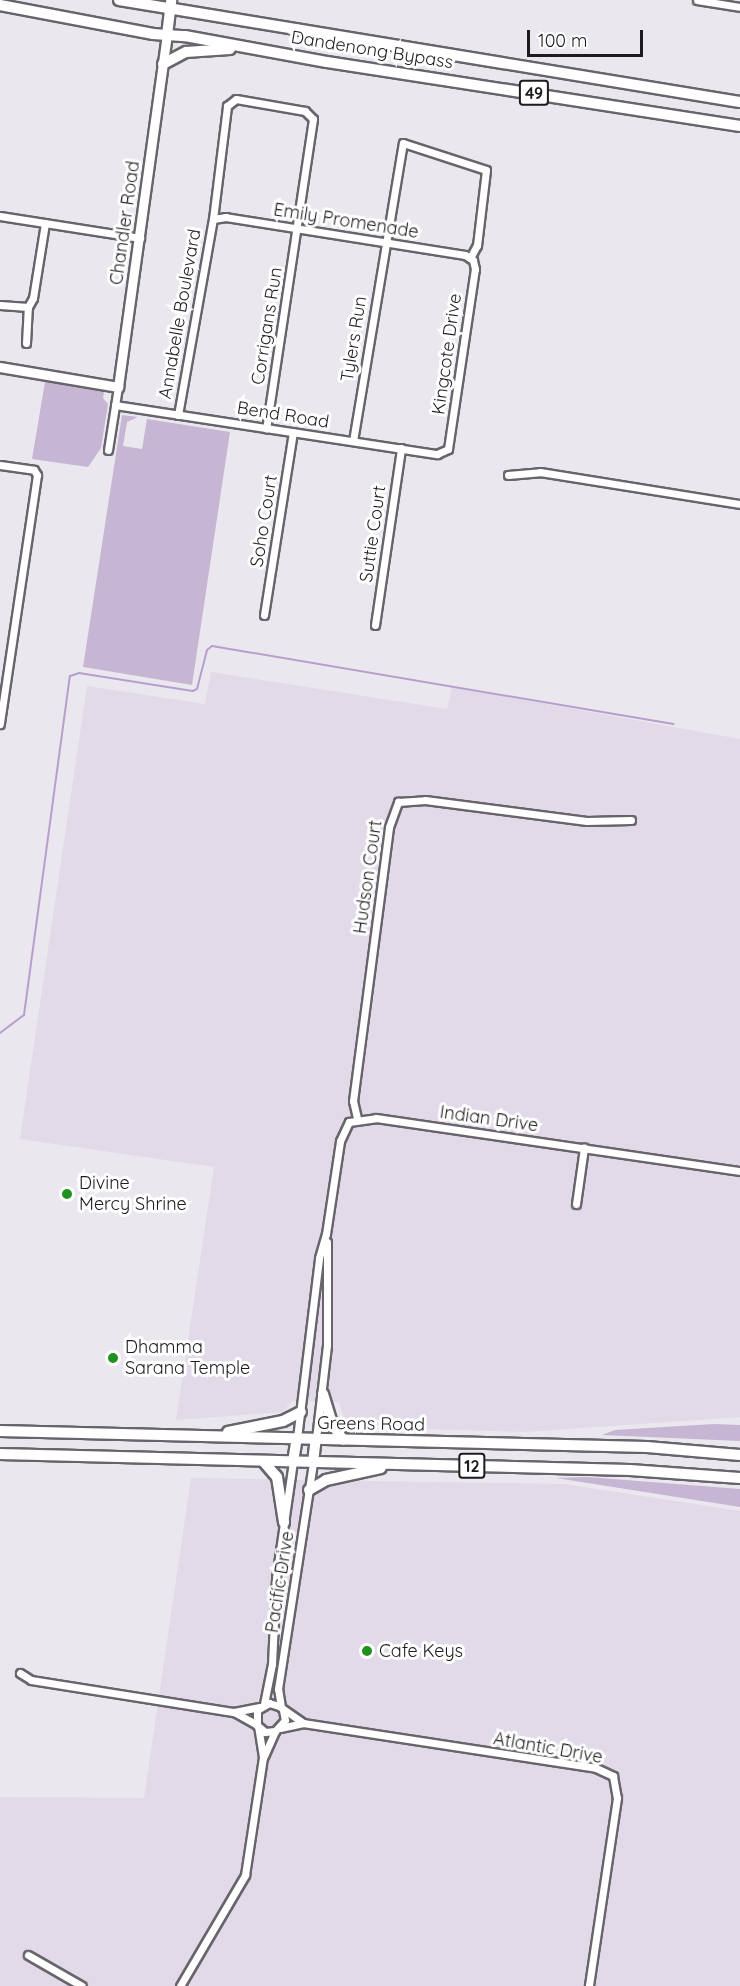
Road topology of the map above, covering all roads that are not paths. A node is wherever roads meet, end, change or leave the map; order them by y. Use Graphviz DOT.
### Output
graph roads {
  1 [pos="119,0"];
  2 [pos="189,0"];
  3 [pos="697,0"];
  4 [pos="729,3"];
  5 [pos="170,4"];
  6 [pos="0,5"];
  7 [pos="740,7"];
  8 [pos="200,13"];
  9 [pos="167,35"];
  10 [pos="273,50"];
  11 [pos="164,64"];
  12 [pos="740,102"];
  13 [pos="740,126"];
  14 [pos="0,216"];
  15 [pos="213,219"];
  16 [pos="45,223"];
  17 [pos="297,229"];
  18 [pos="140,238"];
  19 [pos="384,243"];
  20 [pos="471,259"];
  21 [pos="0,305"];
  22 [pos="28,307"];
  23 [pos="26,343"];
  24 [pos="0,367"];
  25 [pos="118,387"];
  26 [pos="115,405"];
  27 [pos="178,415"];
  28 [pos="266,428"];
  29 [pos="293,432"];
  30 [pos="353,441"];
  31 [pos="401,448"];
  32 [pos="108,450"];
  33 [pos="445,452"];
  34 [pos="0,465"];
  35 [pos="508,475"];
  36 [pos="740,504"];
  37 [pos="264,615"];
  38 [pos="375,624"];
  39 [pos="3,672"];
  40 [pos="0,724"];
  41 [pos="631,820"];
  42 [pos="357,1118"];
  43 [pos="584,1148"];
  44 [pos="740,1171"];
  45 [pos="576,1204"];
  46 [pos="326,1234"];
  47 [pos="323,1394"];
  48 [pos="300,1412"];
  49 [pos="0,1431"];
  50 [pos="210,1436"];
  51 [pos="297,1438"];
  52 [pos="316,1439"];
  53 [pos="343,1440"];
  54 [pos="0,1454"];
  55 [pos="740,1455"];
  56 [pos="263,1461"];
  57 [pos="293,1462"];
  58 [pos="313,1462"];
  59 [pos="411,1464"];
  60 [pos="740,1478"];
  61 [pos="309,1490"];
  62 [pos="284,1522"];
  63 [pos="20,1672"];
  64 [pos="262,1705"];
  65 [pos="282,1709"];
  66 [pos="234,1712"];
  67 [pos="303,1723"];
  68 [pos="258,1726"];
  69 [pos="278,1730"];
  70 [pos="263,1757"];
  71 [pos="28,1955"];
  72 [pos="82,1986"];
  73 [pos="180,1986"];
  74 [pos="589,1986"];
  1 -- 5 [label="main road, Dandenong Bypass / 49"];
  2 -- 8 [label="main road"];
  3 -- 4 [label="street"];
  4 -- 7 [label="street"];
  5 -- 8 [label="main road, Dandenong Bypass / 49"];
  5 -- 9 [label="main road, Chandler Road"];
  6 -- 9 [label="main road, Dandenong Bypass / 49"];
  8 -- 12 [label="main road, Dandenong Bypass / 49"];
  9 -- 10 [label="main road, Dandenong Bypass / 49"];
  9 -- 11 [label="main road, Chandler Road"];
  10 -- 11 [label="main road"];
  10 -- 13 [label="main road, Dandenong Bypass / 49"];
  11 -- 18 [label="main road, Chandler Road"];
  14 -- 16 [label="street"];
  15 -- 17 [label="street, Emily Promenade"];
  15 -- 17 [label="street, Annabelle Boulevard"];
  15 -- 27 [label="street, Annabelle Boulevard"];
  16 -- 18 [label="street"];
  16 -- 22 [label="street"];
  17 -- 19 [label="street, Emily Promenade"];
  17 -- 28 [label="street, Corrigans Run"];
  18 -- 25 [label="main road, Chandler Road"];
  19 -- 20 [label="street, Emily Promenade"];
  19 -- 20 [label="street, Tylers Run"];
  19 -- 30 [label="street, Tylers Run"];
  20 -- 33 [label="street, Kingcote Drive"];
  21 -- 22 [label="street"];
  22 -- 23 [label="street"];
  24 -- 25 [label="main road"];
  25 -- 26 [label="street, Chandler Road"];
  26 -- 27 [label="street, Bend Road"];
  26 -- 32 [label="street, Chandler Road"];
  27 -- 28 [label="street, Bend Road"];
  28 -- 29 [label="street, Bend Road"];
  29 -- 30 [label="street, Bend Road"];
  29 -- 37 [label="street, Soho Court"];
  30 -- 31 [label="street, Bend Road"];
  31 -- 33 [label="street, Bend Road"];
  31 -- 38 [label="street, Suttie Court"];
  34 -- 39 [label="street"];
  35 -- 36 [label="street"];
  39 -- 40 [label="street"];
  41 -- 42 [label="street, Hudson Court"];
  42 -- 43 [label="street, Indian Drive"];
  42 -- 46 [label="street"];
  43 -- 44 [label="street, Indian Drive"];
  43 -- 45 [label="street"];
  46 -- 47 [label="street"];
  46 -- 48 [label="street"];
  47 -- 52 [label="street"];
  47 -- 53 [label="main road"];
  48 -- 50 [label="main road"];
  48 -- 51 [label="street"];
  49 -- 50 [label="main road, Greens Road / 12"];
  50 -- 51 [label="main road, Greens Road / 12"];
  51 -- 52 [label="main road, Greens Road / 12"];
  51 -- 57 [label="main road"];
  52 -- 53 [label="main road, Greens Road / 12"];
  52 -- 58 [label="main road"];
  53 -- 55 [label="main road, Greens Road / 12"];
  54 -- 56 [label="main road, 12"];
  56 -- 57 [label="main road, 12"];
  56 -- 62 [label="main road"];
  57 -- 58 [label="main road, 12"];
  57 -- 62 [label="street, Pacific Drive"];
  58 -- 59 [label="main road, 12"];
  58 -- 61 [label="street, Pacific Drive"];
  59 -- 60 [label="main road, 12"];
  59 -- 61 [label="main road"];
  61 -- 65 [label="street, Pacific Drive"];
  62 -- 64 [label="street, Pacific Drive"];
  63 -- 66 [label="street"];
  64 -- 65 [label="street"];
  64 -- 66 [label="street"];
  64 -- 68 [label="street"];
  65 -- 67 [label="street, Atlantic Drive"];
  65 -- 69 [label="street"];
  66 -- 68 [label="street"];
  67 -- 69 [label="street, Atlantic Drive"];
  67 -- 74 [label="street, Atlantic Drive"];
  68 -- 69 [label="street"];
  68 -- 70 [label="street"];
  69 -- 70 [label="street"];
  70 -- 73 [label="street"];
  71 -- 72 [label="street"];
}
